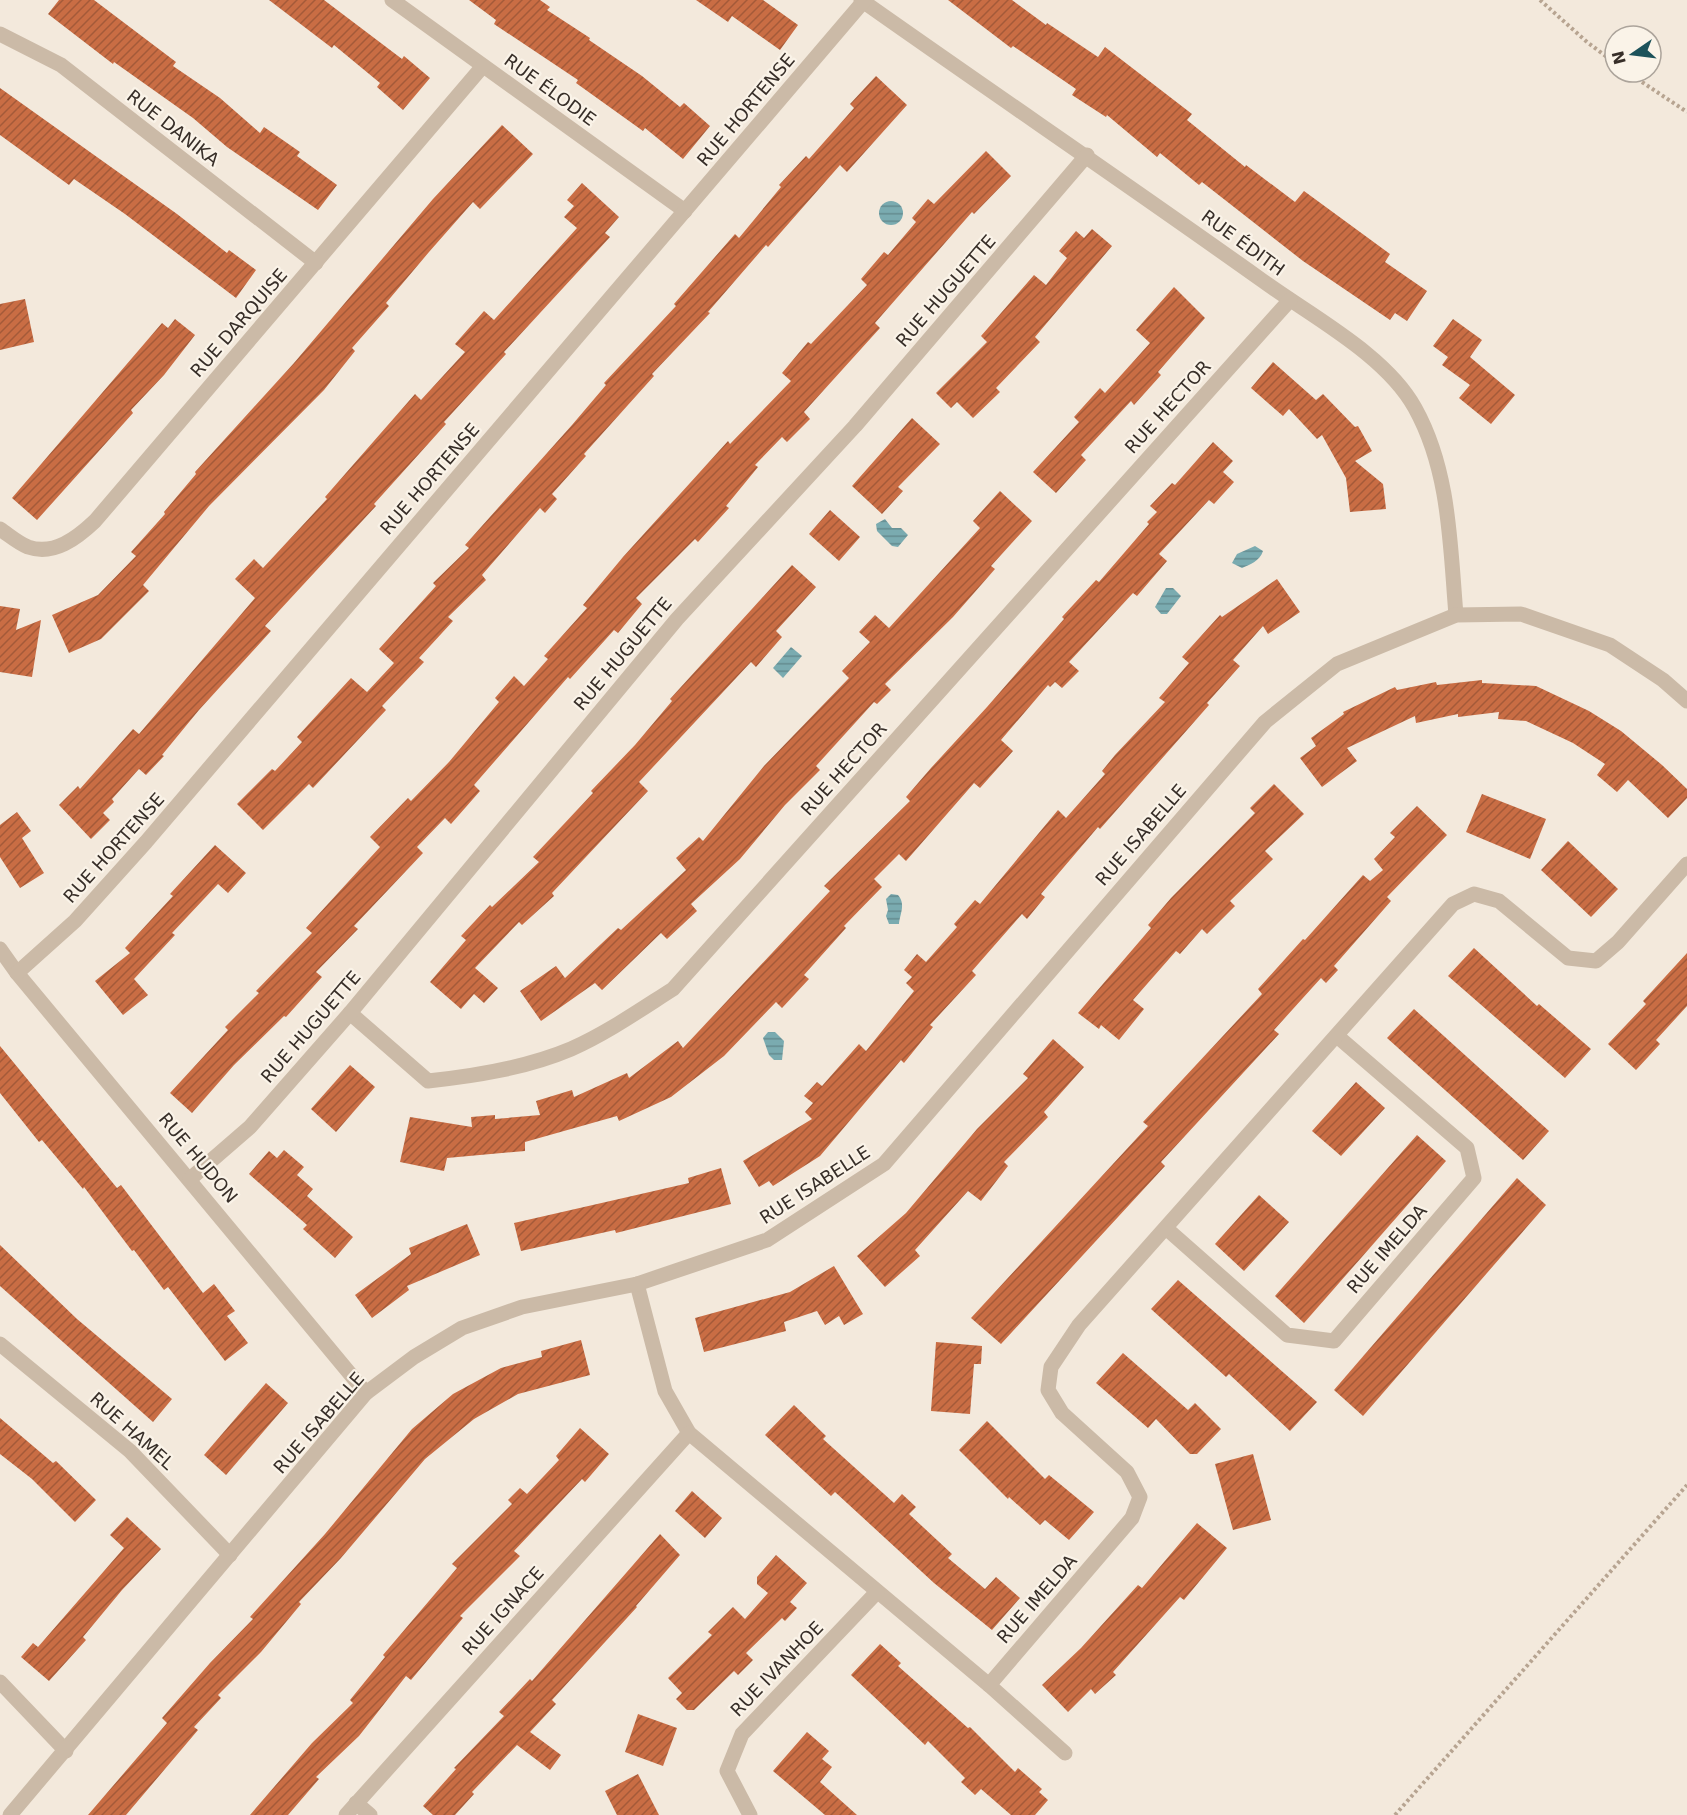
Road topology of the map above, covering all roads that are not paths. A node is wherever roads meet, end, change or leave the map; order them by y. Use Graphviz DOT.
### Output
graph roads {
  1 [pos="392,0"];
  2 [pos="862,1"];
  3 [pos="0,34"];
  4 [pos="483,66"];
  5 [pos="1088,155"];
  6 [pos="685,212"];
  7 [pos="316,264"];
  8 [pos="1290,300"];
  9 [pos="0,529"];
  10 [pos="1456,615"];
  11 [pos="1687,701"];
  12 [pos="1687,864"];
  13 [pos="0,949"];
  14 [pos="17,973"];
  15 [pos="350,1013"];
  16 [pos="1337,1036"];
  17 [pos="190,1179"];
  18 [pos="1167,1229"];
  19 [pos="637,1284"];
  20 [pos="0,1344"];
  21 [pos="366,1393"];
  22 [pos="689,1433"];
  23 [pos="230,1555"];
  24 [pos="877,1592"];
  25 [pos="0,1682"];
  26 [pos="989,1685"];
  27 [pos="66,1751"];
  28 [pos="1065,1754"];
  29 [pos="351,1809"];
  30 [pos="10,1815"];
  31 [pos="370,1815"];
  32 [pos="750,1815"];
  1 -- 4 [label="street, RUE ÉLODIE"];
  2 -- 5 [label="street, RUE ÉDITH"];
  2 -- 6 [label="street, RUE HORTENSE"];
  3 -- 7 [label="street, RUE DANIKA"];
  4 -- 6 [label="street, RUE ÉLODIE"];
  4 -- 7 [label="street, RUE DARQUISE"];
  5 -- 8 [label="street, RUE ÉDITH"];
  5 -- 15 [label="street, RUE HUGUETTE"];
  6 -- 14 [label="street, RUE HORTENSE"];
  7 -- 9 [label="street, RUE DARQUISE"];
  8 -- 10 [label="street, RUE ÉDITH"];
  8 -- 15 [label="street, RUE HECTOR"];
  10 -- 11 [label="street, RUE ISABELLE"];
  10 -- 19 [label="street, RUE ISABELLE"];
  12 -- 16 [label="street, RUE IMELDA"];
  13 -- 14 [label="street, RUE HUDON"];
  14 -- 17 [label="street, RUE HUDON"];
  15 -- 17 [label="street, RUE HUGUETTE"];
  16 -- 18 [label="street, RUE IMELDA"];
  16 -- 18 [label="street, RUE IMELDA"];
  17 -- 21 [label="street, RUE HUDON"];
  18 -- 26 [label="street, RUE IMELDA"];
  19 -- 21 [label="street, RUE ISABELLE"];
  19 -- 22 [label="street"];
  20 -- 23 [label="street, RUE HAMEL"];
  21 -- 23 [label="street, RUE ISABELLE"];
  22 -- 24 [label="street"];
  22 -- 29 [label="street, RUE IGNACE"];
  23 -- 27 [label="street, RUE ISABELLE"];
  24 -- 26 [label="street"];
  24 -- 32 [label="street, RUE IVANHOE"];
  25 -- 27 [label="street"];
  26 -- 28 [label="street"];
  27 -- 30 [label="street, RUE ISABELLE"];
  29 -- 31 [label="street"];
}
